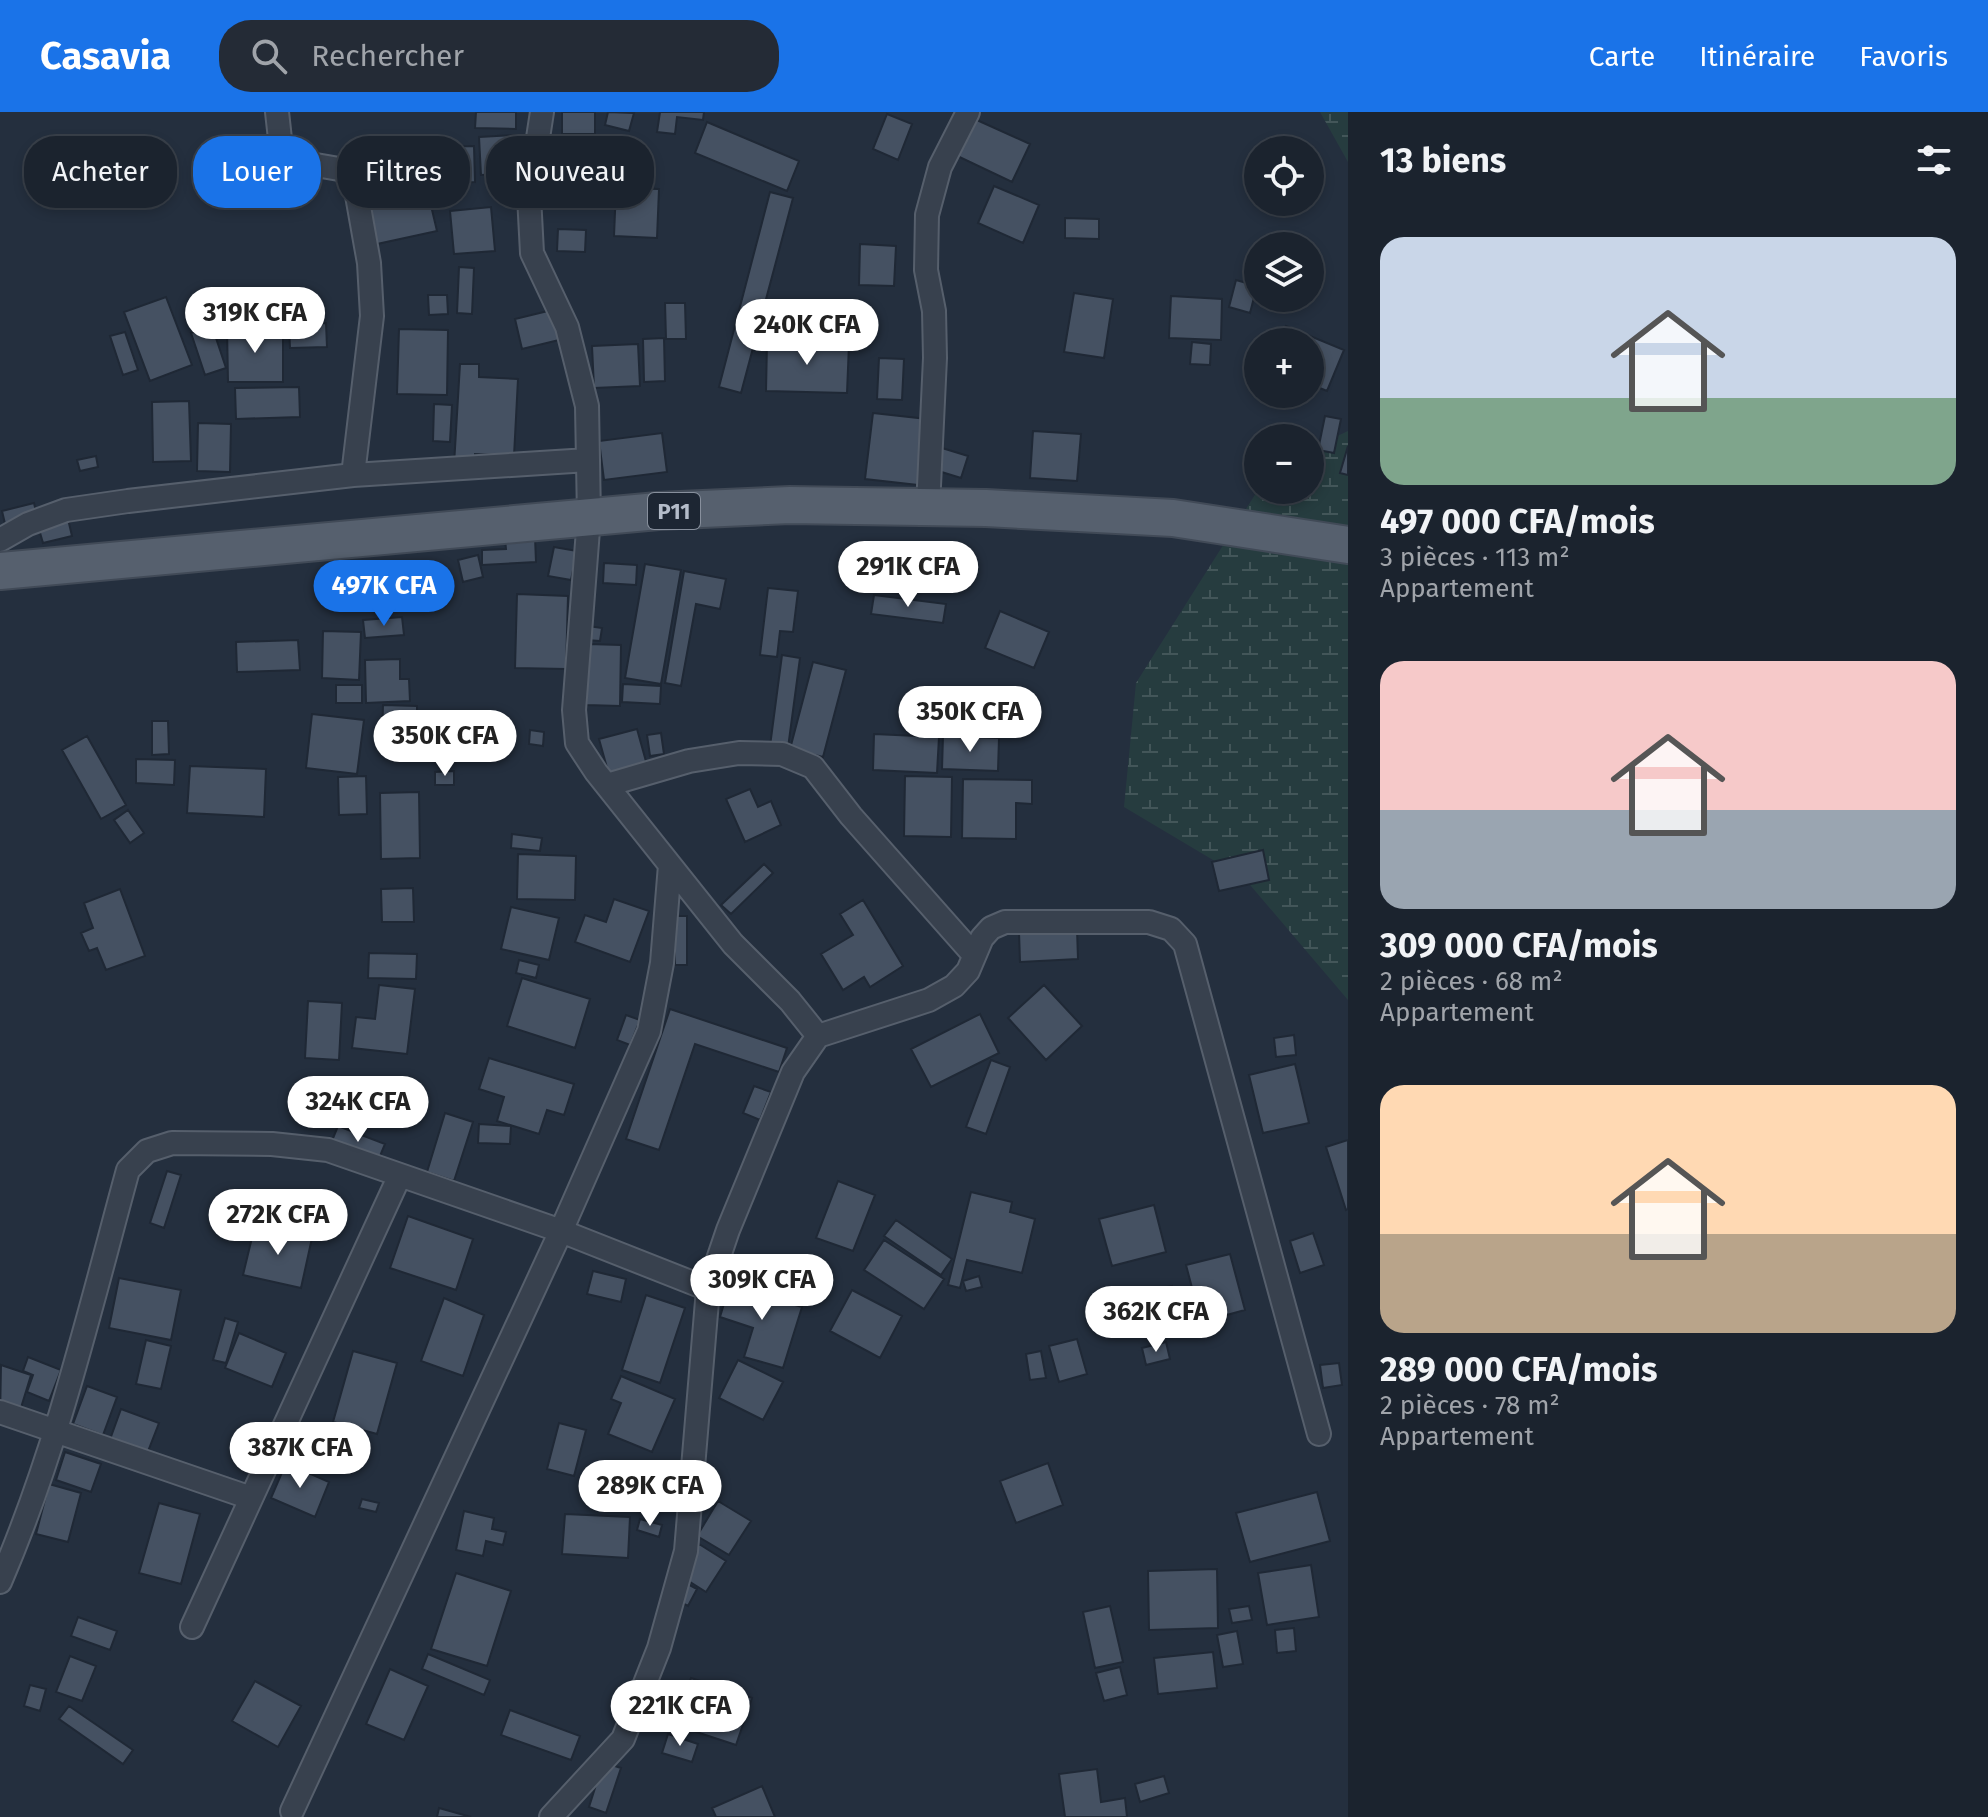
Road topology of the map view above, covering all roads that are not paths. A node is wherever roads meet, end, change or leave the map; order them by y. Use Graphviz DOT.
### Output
graph roads {
  1 [pos="277,112"];
  2 [pos="542,112"];
  3 [pos="968,112"];
  4 [pos="588,460"];
  5 [pos="353,475"];
  6 [pos="928,507"];
  7 [pos="589,517"];
  8 [pos="0,540"];
  9 [pos="1348,545"];
  10 [pos="0,571"];
  11 [pos="607,785"];
  12 [pos="670,865"];
  13 [pos="974,955"];
  14 [pos="818,1036"];
  15 [pos="400,1175"];
  16 [pos="561,1231"];
  17 [pos="708,1289"];
  18 [pos="0,1412"];
  19 [pos="57,1432"];
  20 [pos="1319,1434"];
  21 [pos="251,1498"];
  22 [pos="0,1582"];
  23 [pos="192,1627"];
  24 [pos="292,1811"];
  25 [pos="551,1817"];
  1 -- 5 [label="street"];
  2 -- 4 [label="street"];
  3 -- 6 [label="street"];
  4 -- 5 [label="street"];
  4 -- 7 [label="street"];
  5 -- 8 [label="street"];
  6 -- 7 [label="main road, P11"];
  6 -- 9 [label="main road, P11"];
  7 -- 10 [label="main road, P11"];
  7 -- 11 [label="street"];
  11 -- 12 [label="street"];
  11 -- 13 [label="street"];
  12 -- 14 [label="street"];
  12 -- 16 [label="street"];
  13 -- 14 [label="street"];
  13 -- 20 [label="street"];
  14 -- 17 [label="street"];
  15 -- 16 [label="street"];
  15 -- 19 [label="street"];
  15 -- 21 [label="street"];
  16 -- 17 [label="street"];
  16 -- 24 [label="street"];
  17 -- 25 [label="street"];
  18 -- 19 [label="street"];
  19 -- 21 [label="street"];
  19 -- 22 [label="street"];
  21 -- 23 [label="street"];
}
